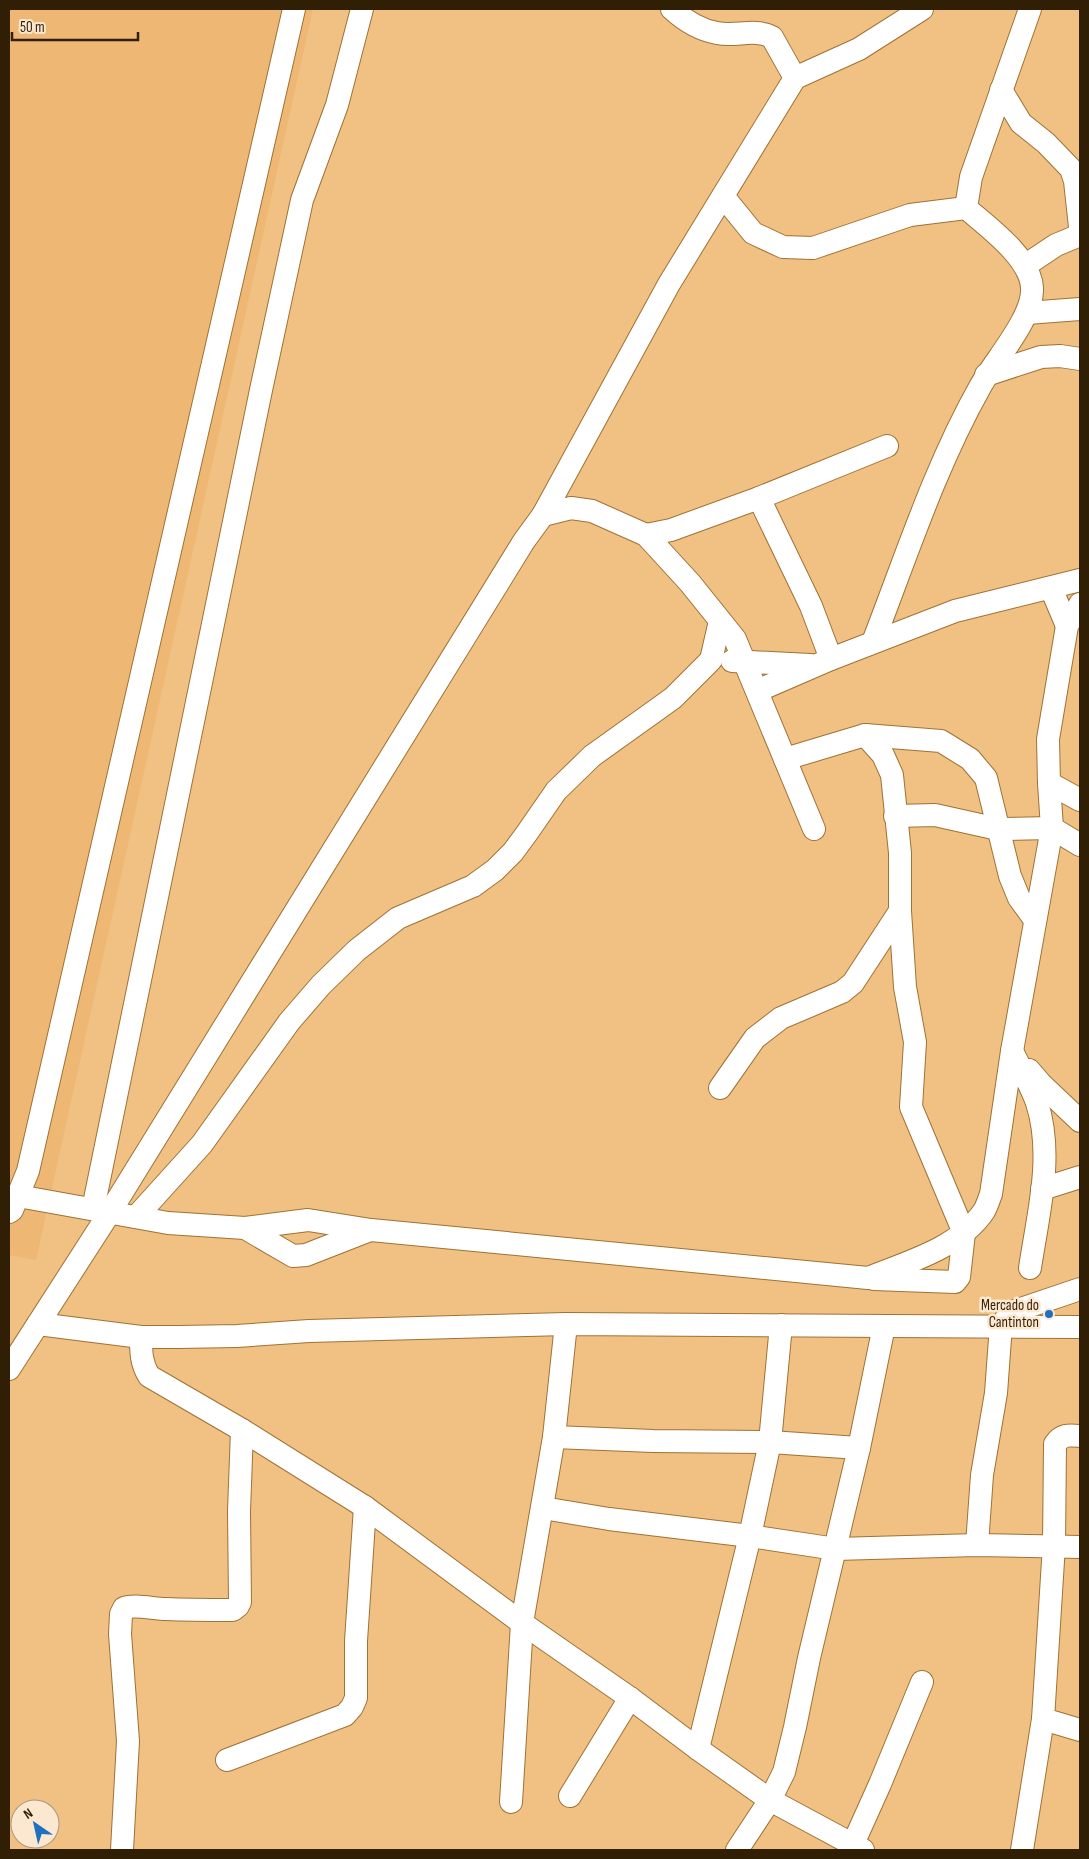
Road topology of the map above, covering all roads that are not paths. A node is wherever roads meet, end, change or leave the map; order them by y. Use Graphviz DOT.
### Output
graph roads {
  1 [pos="294,9"];
  2 [pos="362,9"];
  3 [pos="672,9"];
  4 [pos="922,9"];
  5 [pos="1030,9"];
  6 [pos="795,78"];
  7 [pos="1001,90"];
  8 [pos="723,196"];
  9 [pos="966,208"];
  10 [pos="1080,227"];
  11 [pos="1080,235"];
  12 [pos="1026,265"];
  13 [pos="1080,309"];
  14 [pos="1027,313"];
  15 [pos="1080,359"];
  16 [pos="986,375"];
  17 [pos="887,446"];
  18 [pos="759,498"];
  19 [pos="543,515"];
  20 [pos="646,535"];
  21 [pos="1080,580"];
  22 [pos="1051,588"];
  23 [pos="1080,604"];
  24 [pos="720,621"];
  25 [pos="1067,626"];
  26 [pos="735,639"];
  27 [pos="873,642"];
  28 [pos="710,660"];
  29 [pos="745,662"];
  30 [pos="823,662"];
  31 [pos="757,691"];
  32 [pos="865,735"];
  33 [pos="785,759"];
  34 [pos="1049,783"];
  35 [pos="1080,800"];
  36 [pos="895,816"];
  37 [pos="1052,828"];
  38 [pos="814,829"];
  39 [pos="998,829"];
  40 [pos="1080,845"];
  41 [pos="900,911"];
  42 [pos="1035,920"];
  43 [pos="1012,1051"];
  44 [pos="720,1088"];
  45 [pos="1080,1121"];
  46 [pos="1080,1177"];
  47 [pos="1042,1189"];
  48 [pos="13,1204"];
  49 [pos="101,1211"];
  50 [pos="136,1217"];
  51 [pos="244,1228"];
  52 [pos="371,1230"];
  53 [pos="964,1233"];
  54 [pos="916,1258"];
  55 [pos="1030,1268"];
  56 [pos="868,1278"];
  57 [pos="926,1281"];
  58 [pos="1080,1289"];
  59 [pos="38,1324"];
  60 [pos="566,1324"];
  61 [pos="781,1325"];
  62 [pos="1001,1325"];
  63 [pos="884,1326"];
  64 [pos="1080,1327"];
  65 [pos="141,1337"];
  66 [pos="9,1369"];
  67 [pos="242,1430"];
  68 [pos="1080,1436"];
  69 [pos="554,1438"];
  70 [pos="770,1442"];
  71 [pos="859,1448"];
  72 [pos="365,1507"];
  73 [pos="543,1508"];
  74 [pos="750,1536"];
  75 [pos="977,1545"];
  76 [pos="1054,1545"];
  77 [pos="1080,1547"];
  78 [pos="836,1549"];
  79 [pos="522,1623"];
  80 [pos="922,1682"];
  81 [pos="630,1698"];
  82 [pos="1043,1719"];
  83 [pos="1080,1730"];
  84 [pos="698,1749"];
  85 [pos="227,1760"];
  86 [pos="570,1796"];
  87 [pos="770,1800"];
  88 [pos="511,1802"];
  89 [pos="858,1847"];
  90 [pos="122,1850"];
  91 [pos="737,1850"];
  92 [pos="1022,1850"];
  1 -- 48 [label="street"];
  2 -- 49 [label="street"];
  3 -- 6 [label="street"];
  4 -- 6 [label="street"];
  5 -- 7 [label="street"];
  6 -- 8 [label="street"];
  7 -- 9 [label="street"];
  7 -- 10 [label="street"];
  8 -- 9 [label="street"];
  8 -- 19 [label="street"];
  9 -- 12 [label="street"];
  11 -- 12 [label="street"];
  12 -- 14 [label="street"];
  13 -- 14 [label="street"];
  14 -- 16 [label="street"];
  15 -- 16 [label="street"];
  16 -- 27 [label="street"];
  17 -- 18 [label="street"];
  18 -- 20 [label="street"];
  18 -- 30 [label="street"];
  19 -- 20 [label="street"];
  19 -- 49 [label="street"];
  20 -- 24 [label="street"];
  21 -- 22 [label="street"];
  22 -- 25 [label="street"];
  22 -- 27 [label="street"];
  23 -- 25 [label="street"];
  24 -- 26 [label="street"];
  24 -- 28 [label="street"];
  25 -- 34 [label="street"];
  26 -- 29 [label="street"];
  26 -- 30 [label="street"];
  27 -- 30 [label="street"];
  28 -- 29 [label="street"];
  28 -- 50 [label="street"];
  29 -- 30 [label="street"];
  29 -- 31 [label="street"];
  30 -- 31 [label="street"];
  31 -- 33 [label="street"];
  32 -- 33 [label="street"];
  32 -- 36 [label="street"];
  32 -- 39 [label="street"];
  33 -- 38 [label="street"];
  34 -- 35 [label="street"];
  34 -- 37 [label="street"];
  36 -- 39 [label="street"];
  36 -- 41 [label="street"];
  37 -- 39 [label="street"];
  37 -- 40 [label="street"];
  37 -- 42 [label="street"];
  39 -- 42 [label="street"];
  41 -- 44 [label="street"];
  41 -- 53 [label="street"];
  42 -- 43 [label="street"];
  43 -- 45 [label="street"];
  43 -- 47 [label="street"];
  43 -- 53 [label="street"];
  46 -- 47 [label="street"];
  47 -- 55 [label="street"];
  48 -- 49 [label="street"];
  49 -- 50 [label="street"];
  49 -- 59 [label="street"];
  50 -- 51 [label="street"];
  51 -- 52 [label="street"];
  51 -- 52 [label="street"];
  52 -- 56 [label="street"];
  53 -- 54 [label="street"];
  53 -- 57 [label="street"];
  54 -- 56 [label="street"];
  54 -- 57 [label="street"];
  56 -- 57 [label="street"];
  58 -- 62 [label="street"];
  59 -- 65 [label="street"];
  59 -- 66 [label="street"];
  60 -- 61 [label="street"];
  60 -- 65 [label="street"];
  60 -- 69 [label="street"];
  61 -- 63 [label="street"];
  61 -- 70 [label="street"];
  62 -- 63 [label="street"];
  62 -- 64 [label="street"];
  62 -- 75 [label="street"];
  63 -- 71 [label="street"];
  65 -- 67 [label="street"];
  67 -- 72 [label="street"];
  67 -- 90 [label="street"];
  68 -- 76 [label="street"];
  69 -- 70 [label="street"];
  69 -- 73 [label="street"];
  70 -- 71 [label="street"];
  70 -- 74 [label="street"];
  71 -- 78 [label="street"];
  72 -- 79 [label="street"];
  72 -- 85 [label="street"];
  73 -- 74 [label="street"];
  73 -- 79 [label="street"];
  74 -- 78 [label="street"];
  74 -- 84 [label="street"];
  75 -- 76 [label="street"];
  75 -- 78 [label="street"];
  76 -- 77 [label="street"];
  76 -- 82 [label="street"];
  78 -- 87 [label="street"];
  79 -- 81 [label="street"];
  79 -- 88 [label="street"];
  80 -- 89 [label="street"];
  81 -- 84 [label="street"];
  81 -- 86 [label="street"];
  82 -- 83 [label="street"];
  82 -- 92 [label="street"];
  84 -- 87 [label="street"];
  87 -- 89 [label="street"];
  87 -- 91 [label="street"];
}
